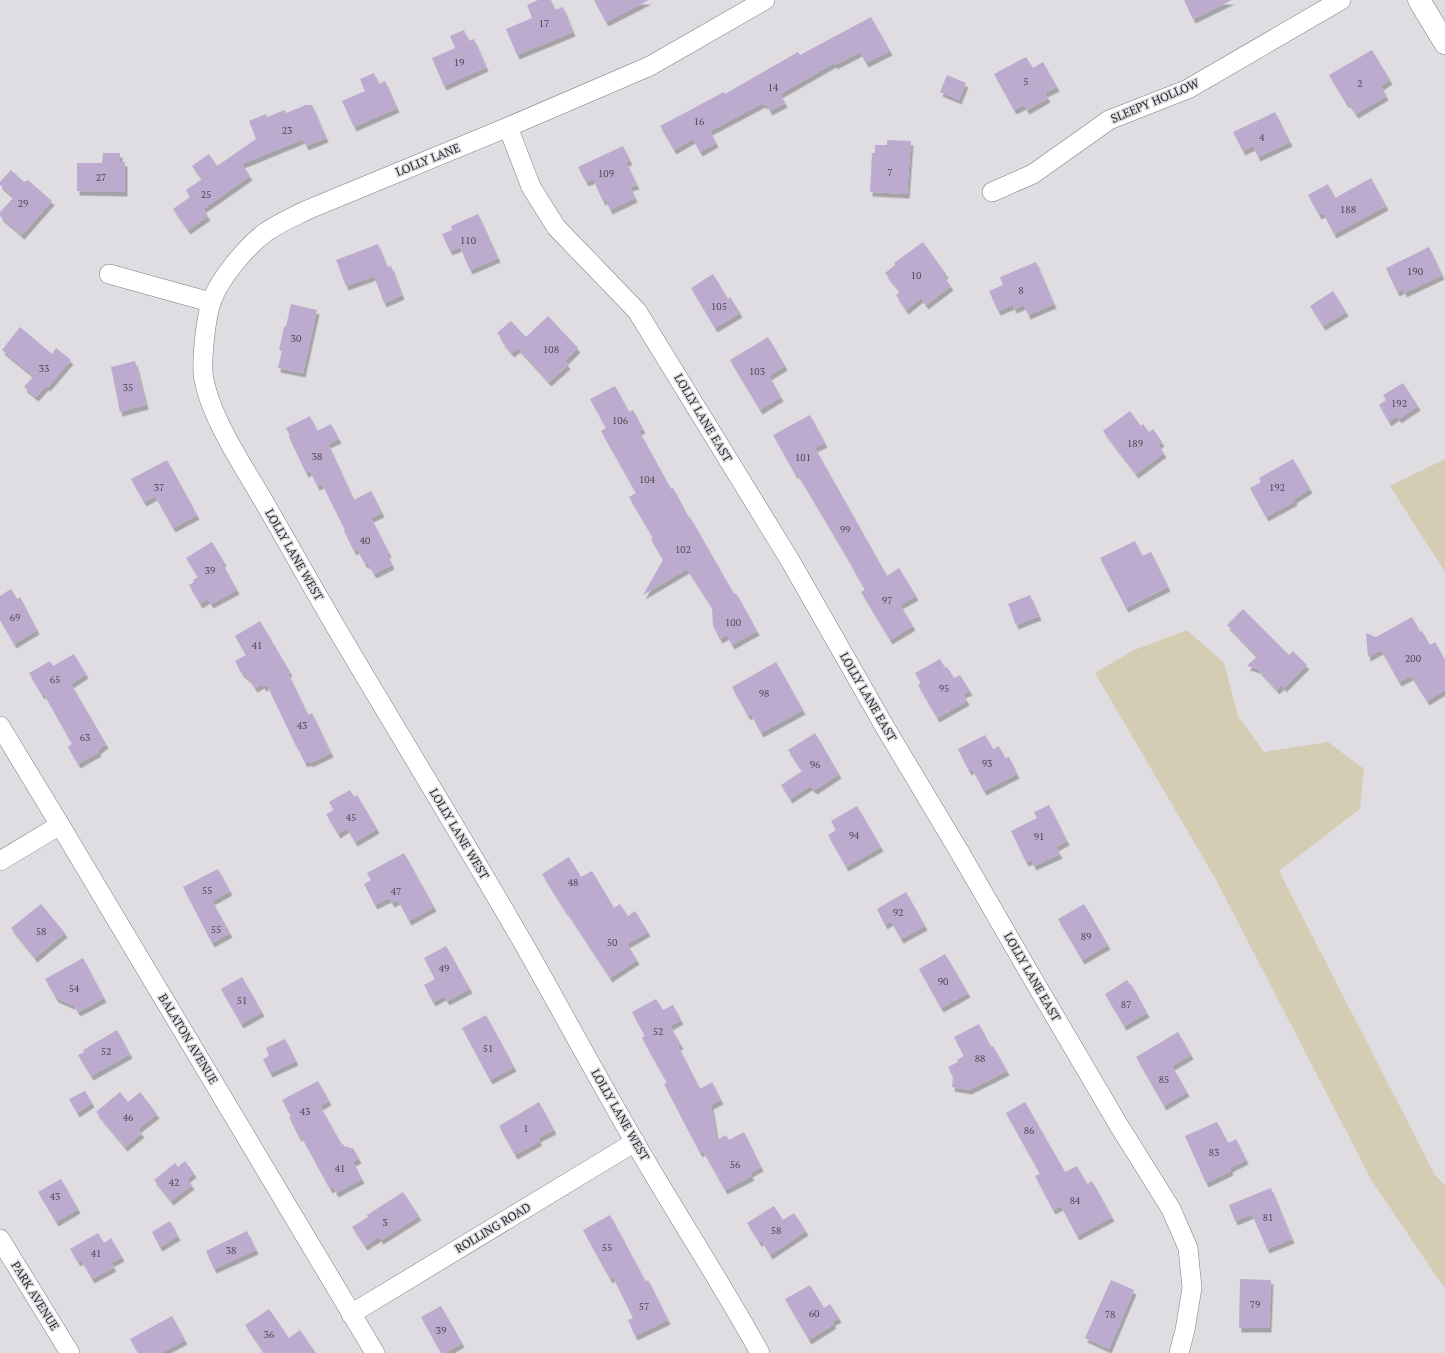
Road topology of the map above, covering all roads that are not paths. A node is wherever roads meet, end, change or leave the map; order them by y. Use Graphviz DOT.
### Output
graph roads {
  1 [pos="764,0"];
  2 [pos="1341,0"];
  3 [pos="1419,0"];
  4 [pos="1445,43"];
  5 [pos="508,128"];
  6 [pos="992,192"];
  7 [pos="110,274"];
  8 [pos="210,302"];
  9 [pos="0,726"];
  10 [pos="60,825"];
  11 [pos="0,861"];
  12 [pos="635,1142"];
  13 [pos="0,1239"];
  14 [pos="351,1314"];
  15 [pos="70,1353"];
  16 [pos="375,1353"];
  17 [pos="760,1353"];
  18 [pos="1179,1353"];
  1 -- 5 [label="street, LOLLY LANE"];
  2 -- 6 [label="street, SLEEPY HOLLOW"];
  3 -- 4 [label="street"];
  5 -- 8 [label="street, LOLLY LANE"];
  5 -- 18 [label="street, LOLLY LANE EAST"];
  7 -- 8 [label="street"];
  8 -- 12 [label="street, LOLLY LANE WEST"];
  9 -- 10 [label="street, BALATON AVENUE"];
  10 -- 11 [label="street"];
  10 -- 14 [label="street, BALATON AVENUE"];
  12 -- 14 [label="street, ROLLING ROAD"];
  12 -- 17 [label="street, LOLLY LANE WEST"];
  13 -- 15 [label="street, PARK AVENUE"];
  14 -- 16 [label="street, BALATON AVENUE"];
}
